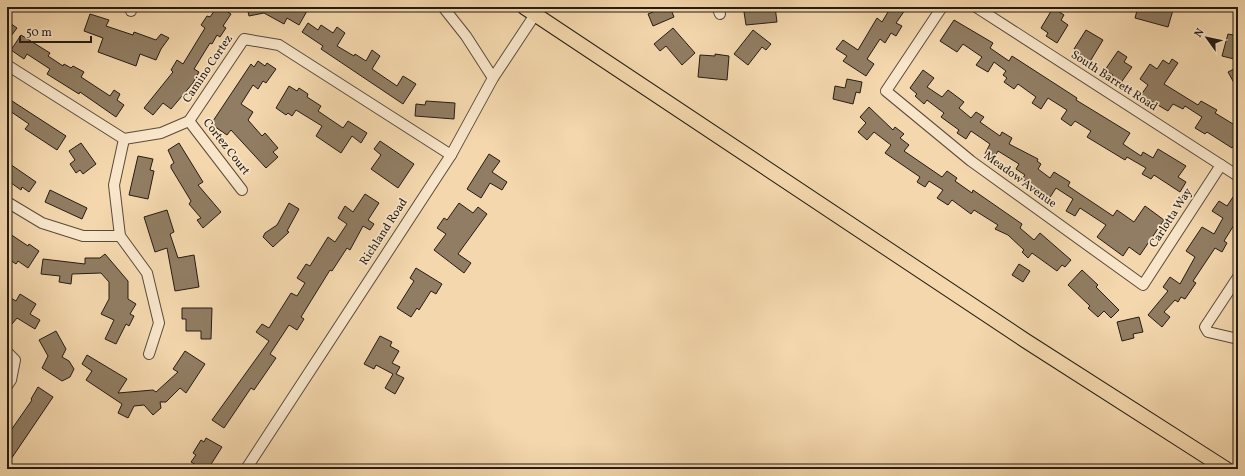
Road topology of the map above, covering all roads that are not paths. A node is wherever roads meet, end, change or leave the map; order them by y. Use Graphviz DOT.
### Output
graph roads {
  1 [pos="443,7"];
  2 [pos="942,7"];
  3 [pos="976,7"];
  4 [pos="533,9"];
  5 [pos="7,65"];
  6 [pos="493,78"];
  7 [pos="189,121"];
  8 [pos="124,139"];
  9 [pos="451,154"];
  10 [pos="1221,165"];
  11 [pos="1238,176"];
  12 [pos="242,190"];
  13 [pos="7,202"];
  14 [pos="120,236"];
  15 [pos="1238,277"];
  16 [pos="1143,284"];
  17 [pos="1238,340"];
  18 [pos="7,352"];
  19 [pos="149,354"];
  20 [pos="7,386"];
  21 [pos="246,469"];
  22 [pos="1226,469"];
  1 -- 6 [label="street"];
  2 -- 16 [label="street, Meadow Avenue"];
  3 -- 10 [label="street, South Barrett Road"];
  4 -- 6 [label="street, Richland Road"];
  4 -- 22 [label="highway"];
  5 -- 8 [label="street"];
  6 -- 9 [label="street, Richland Road"];
  7 -- 8 [label="street, Camino Cortez"];
  7 -- 9 [label="street, Camino Cortez"];
  7 -- 12 [label="street, Cortez Court"];
  8 -- 14 [label="street"];
  9 -- 21 [label="street, Richland Road"];
  10 -- 11 [label="street, South Barrett Road"];
  10 -- 16 [label="street, Carlotta Way"];
  13 -- 14 [label="street"];
  14 -- 19 [label="street"];
  15 -- 17 [label="street"];
  18 -- 20 [label="street"];
}
